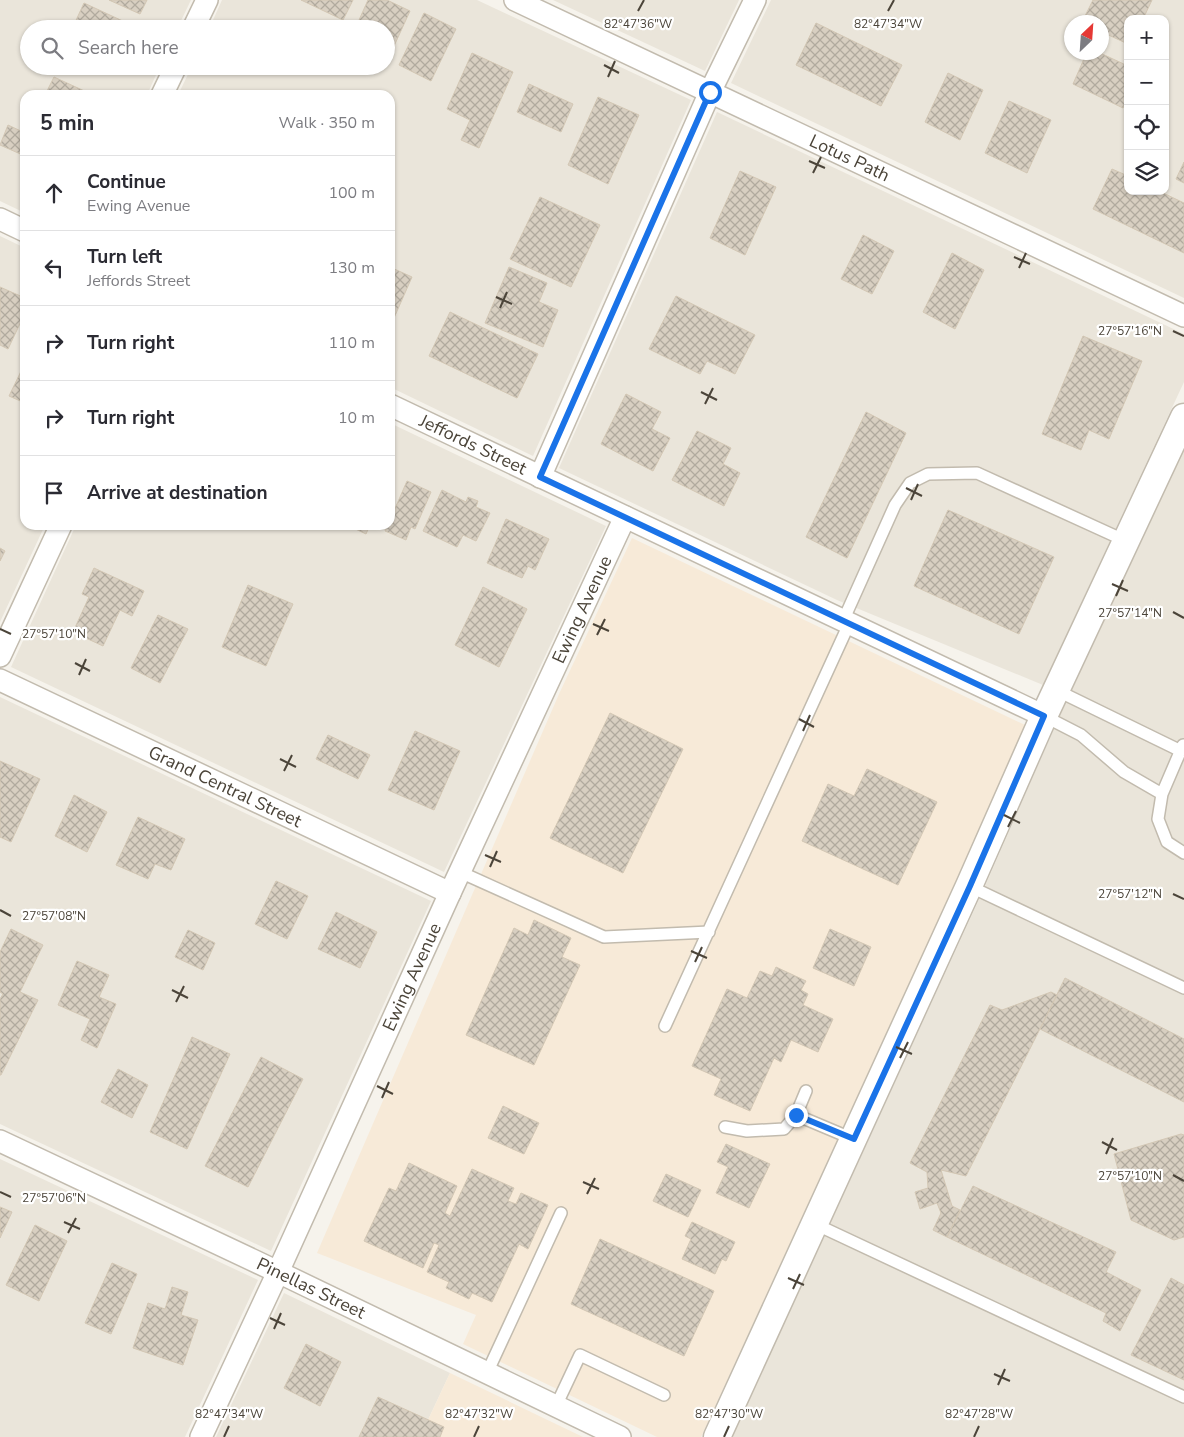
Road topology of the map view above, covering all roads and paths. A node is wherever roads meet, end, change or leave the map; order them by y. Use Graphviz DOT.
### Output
graph roads {
  1 [pos="206,0"];
  2 [pos="515,0"];
  3 [pos="755,0"];
  4 [pos="197,20"];
  5 [pos="172,75"];
  6 [pos="164,90"];
  7 [pos="710,92"];
  8 [pos="0,219"];
  9 [pos="20,229"];
  10 [pos="1184,316"];
  11 [pos="395,407"];
  12 [pos="1184,417"];
  13 [pos="540,477"];
  14 [pos="625,517"];
  15 [pos="59,530"];
  16 [pos="1126,541"];
  17 [pos="846,622"];
  18 [pos="0,656"];
  19 [pos="0,680"];
  20 [pos="1056,690"];
  21 [pos="1044,716"];
  22 [pos="1182,747"];
  23 [pos="1162,794"];
  24 [pos="1184,853"];
  25 [pos="460,872"];
  26 [pos="970,886"];
  27 [pos="450,893"];
  28 [pos="708,932"];
  29 [pos="1184,988"];
  30 [pos="665,1026"];
  31 [pos="806,1091"];
  32 [pos="796,1115"];
  33 [pos="725,1127"];
  34 [pos="854,1139"];
  35 [pos="0,1141"];
  36 [pos="561,1214"];
  37 [pos="815,1224"];
  38 [pos="278,1272"];
  39 [pos="487,1373"];
  40 [pos="664,1396"];
  41 [pos="1184,1397"];
  42 [pos="556,1406"];
  43 [pos="201,1437"];
  44 [pos="620,1437"];
  45 [pos="717,1437"];
  1 -- 4 [label="street"];
  2 -- 7 [label="street, Lotus Path"];
  3 -- 7 [label="street"];
  5 -- 6 [label="street"];
  7 -- 10 [label="street, Lotus Path"];
  7 -- 13 [label="street"];
  8 -- 9 [label="street"];
  11 -- 13 [label="street, Jeffords Street"];
  12 -- 16 [label="street"];
  13 -- 14 [label="street, Jeffords Street"];
  14 -- 17 [label="street, Jeffords Street"];
  14 -- 25 [label="street, Ewing Avenue"];
  15 -- 18 [label="street"];
  16 -- 17 [label="lane"];
  16 -- 20 [label="street"];
  17 -- 21 [label="street, Jeffords Street"];
  17 -- 28 [label="lane"];
  19 -- 27 [label="street, Grand Central Street"];
  20 -- 21 [label="street"];
  20 -- 22 [label="lane"];
  21 -- 23 [label="lane"];
  21 -- 26 [label="street"];
  22 -- 23 [label="lane"];
  23 -- 24 [label="lane"];
  25 -- 27 [label="street, Ewing Avenue"];
  25 -- 28 [label="lane"];
  26 -- 29 [label="lane"];
  26 -- 34 [label="street"];
  27 -- 38 [label="street, Ewing Avenue"];
  28 -- 30 [label="lane"];
  31 -- 32 [label="lane"];
  32 -- 33 [label="lane"];
  32 -- 34 [label="lane"];
  34 -- 37 [label="street"];
  35 -- 38 [label="street, Pinellas Street"];
  36 -- 39 [label="lane"];
  37 -- 41 [label="lane"];
  37 -- 45 [label="street"];
  38 -- 39 [label="street, Pinellas Street"];
  38 -- 43 [label="street, Ewing Avenue"];
  39 -- 42 [label="street, Pinellas Street"];
  40 -- 42 [label="lane"];
  42 -- 44 [label="street, Pinellas Street"];
}
